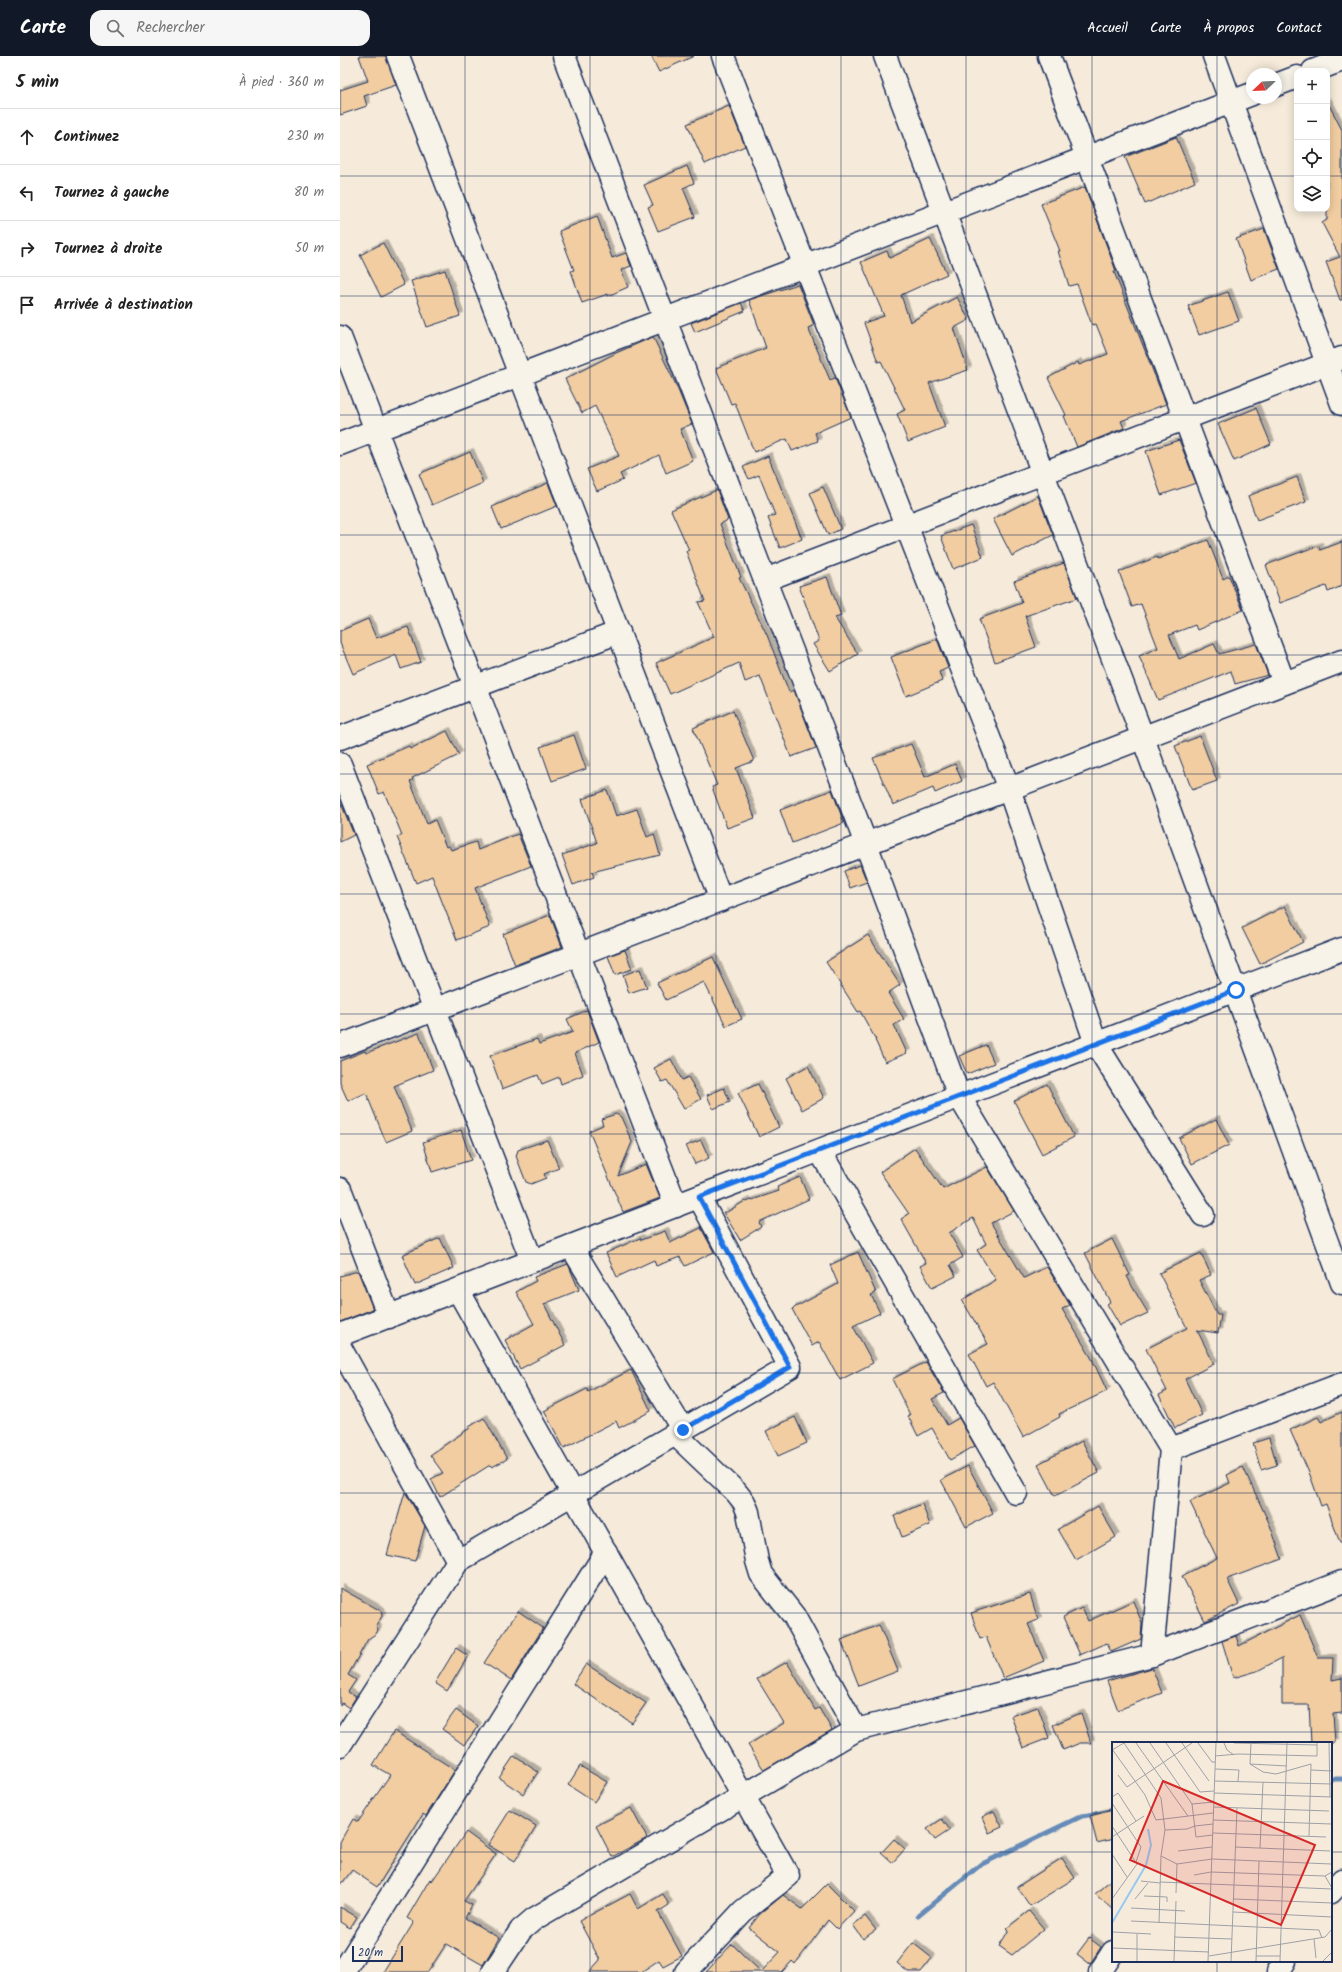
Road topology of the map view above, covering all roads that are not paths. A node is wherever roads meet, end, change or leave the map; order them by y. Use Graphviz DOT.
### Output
graph roads {
  1 [pos="398,56"];
  2 [pos="564,56"];
  3 [pos="723,56"];
  4 [pos="885,56"];
  5 [pos="1049,56"];
  6 [pos="1214,56"];
  7 [pos="1342,60"];
  8 [pos="1321,68"];
  9 [pos="1294,78"];
  10 [pos="1282,83"];
  11 [pos="1246,96"];
  12 [pos="1231,102"];
  13 [pos="1087,158"];
  14 [pos="944,212"];
  15 [pos="805,266"];
  16 [pos="665,320"];
  17 [pos="340,337"];
  18 [pos="1334,361"];
  19 [pos="520,375"];
  20 [pos="1342,404"];
  21 [pos="1185,418"];
  22 [pos="376,430"];
  23 [pos="340,444"];
  24 [pos="1043,473"];
  25 [pos="906,525"];
  26 [pos="764,580"];
  27 [pos="619,632"];
  28 [pos="1342,661"];
  29 [pos="1284,683"];
  30 [pos="475,686"];
  31 [pos="340,738"];
  32 [pos="1143,738"];
  33 [pos="340,764"];
  34 [pos="1009,789"];
  35 [pos="866,844"];
  36 [pos="721,900"];
  37 [pos="1342,949"];
  38 [pos="579,954"];
  39 [pos="1236,990"];
  40 [pos="435,1010"];
  41 [pos="1096,1044"];
  42 [pos="340,1046"];
  43 [pos="959,1096"];
  44 [pos="820,1151"];
  45 [pos="340,1189"];
  46 [pos="699,1197"];
  47 [pos="676,1206"];
  48 [pos="1203,1215"];
  49 [pos="571,1246"];
  50 [pos="532,1262"];
  51 [pos="1342,1283"];
  52 [pos="458,1290"];
  53 [pos="389,1317"];
  54 [pos="340,1335"];
  55 [pos="340,1347"];
  56 [pos="1342,1384"];
  57 [pos="679,1432"];
  58 [pos="1171,1449"];
  59 [pos="1016,1493"];
  60 [pos="573,1494"];
  61 [pos="606,1552"];
  62 [pos="458,1561"];
  63 [pos="1342,1582"];
  64 [pos="1152,1655"];
  65 [pos="856,1730"];
  66 [pos="340,1745"];
  67 [pos="743,1796"];
  68 [pos="1342,1880"];
  69 [pos="1332,1891"];
  70 [pos="1112,1954"];
  71 [pos="1284,1962"];
  72 [pos="343,1972"];
  73 [pos="493,1972"];
  74 [pos="686,1972"];
  75 [pos="1100,1972"];
  76 [pos="1278,1972"];
  1 -- 19 [label="street"];
  2 -- 16 [label="street"];
  3 -- 15 [label="street"];
  4 -- 14 [label="street"];
  5 -- 13 [label="street"];
  6 -- 12 [label="street"];
  7 -- 8 [label="street"];
  9 -- 10 [label="street"];
  11 -- 12 [label="street"];
  12 -- 13 [label="street"];
  12 -- 18 [label="street"];
  13 -- 14 [label="street"];
  13 -- 21 [label="street"];
  14 -- 15 [label="street"];
  14 -- 24 [label="street"];
  15 -- 16 [label="street"];
  15 -- 25 [label="street"];
  16 -- 19 [label="street"];
  16 -- 26 [label="street"];
  17 -- 22 [label="street"];
  18 -- 20 [label="street"];
  18 -- 21 [label="street"];
  19 -- 22 [label="street"];
  19 -- 27 [label="street"];
  21 -- 24 [label="street"];
  21 -- 29 [label="street"];
  22 -- 23 [label="street"];
  22 -- 30 [label="street"];
  24 -- 25 [label="street"];
  24 -- 32 [label="street"];
  25 -- 26 [label="street"];
  25 -- 34 [label="street"];
  26 -- 35 [label="street"];
  27 -- 30 [label="street"];
  27 -- 36 [label="street"];
  28 -- 29 [label="street"];
  29 -- 32 [label="street"];
  30 -- 31 [label="street"];
  30 -- 38 [label="street"];
  32 -- 34 [label="street"];
  32 -- 39 [label="street"];
  33 -- 40 [label="street"];
  34 -- 35 [label="street"];
  34 -- 41 [label="street"];
  35 -- 36 [label="street"];
  35 -- 43 [label="street"];
  36 -- 38 [label="street"];
  37 -- 39 [label="street"];
  38 -- 40 [label="street"];
  38 -- 47 [label="street"];
  39 -- 41 [label="street"];
  39 -- 51 [label="street"];
  40 -- 42 [label="street"];
  40 -- 50 [label="street"];
  41 -- 43 [label="street"];
  41 -- 48 [label="street"];
  43 -- 44 [label="street"];
  43 -- 58 [label="street"];
  44 -- 46 [label="street"];
  44 -- 59 [label="street"];
  45 -- 53 [label="street"];
  46 -- 47 [label="street"];
  46 -- 57 [label="street"];
  47 -- 49 [label="street"];
  49 -- 50 [label="street"];
  49 -- 57 [label="street"];
  50 -- 52 [label="street"];
  52 -- 53 [label="street"];
  52 -- 60 [label="street"];
  53 -- 54 [label="street"];
  55 -- 62 [label="street"];
  56 -- 58 [label="street"];
  57 -- 60 [label="street"];
  57 -- 65 [label="street"];
  58 -- 64 [label="street"];
  60 -- 61 [label="street"];
  60 -- 62 [label="street"];
  61 -- 67 [label="street"];
  61 -- 72 [label="street"];
  62 -- 66 [label="street"];
  63 -- 64 [label="street"];
  64 -- 65 [label="street"];
  65 -- 67 [label="street"];
  67 -- 73 [label="street"];
  67 -- 74 [label="street"];
  68 -- 69 [label="street"];
  70 -- 75 [label="street"];
  71 -- 76 [label="street"];
}
